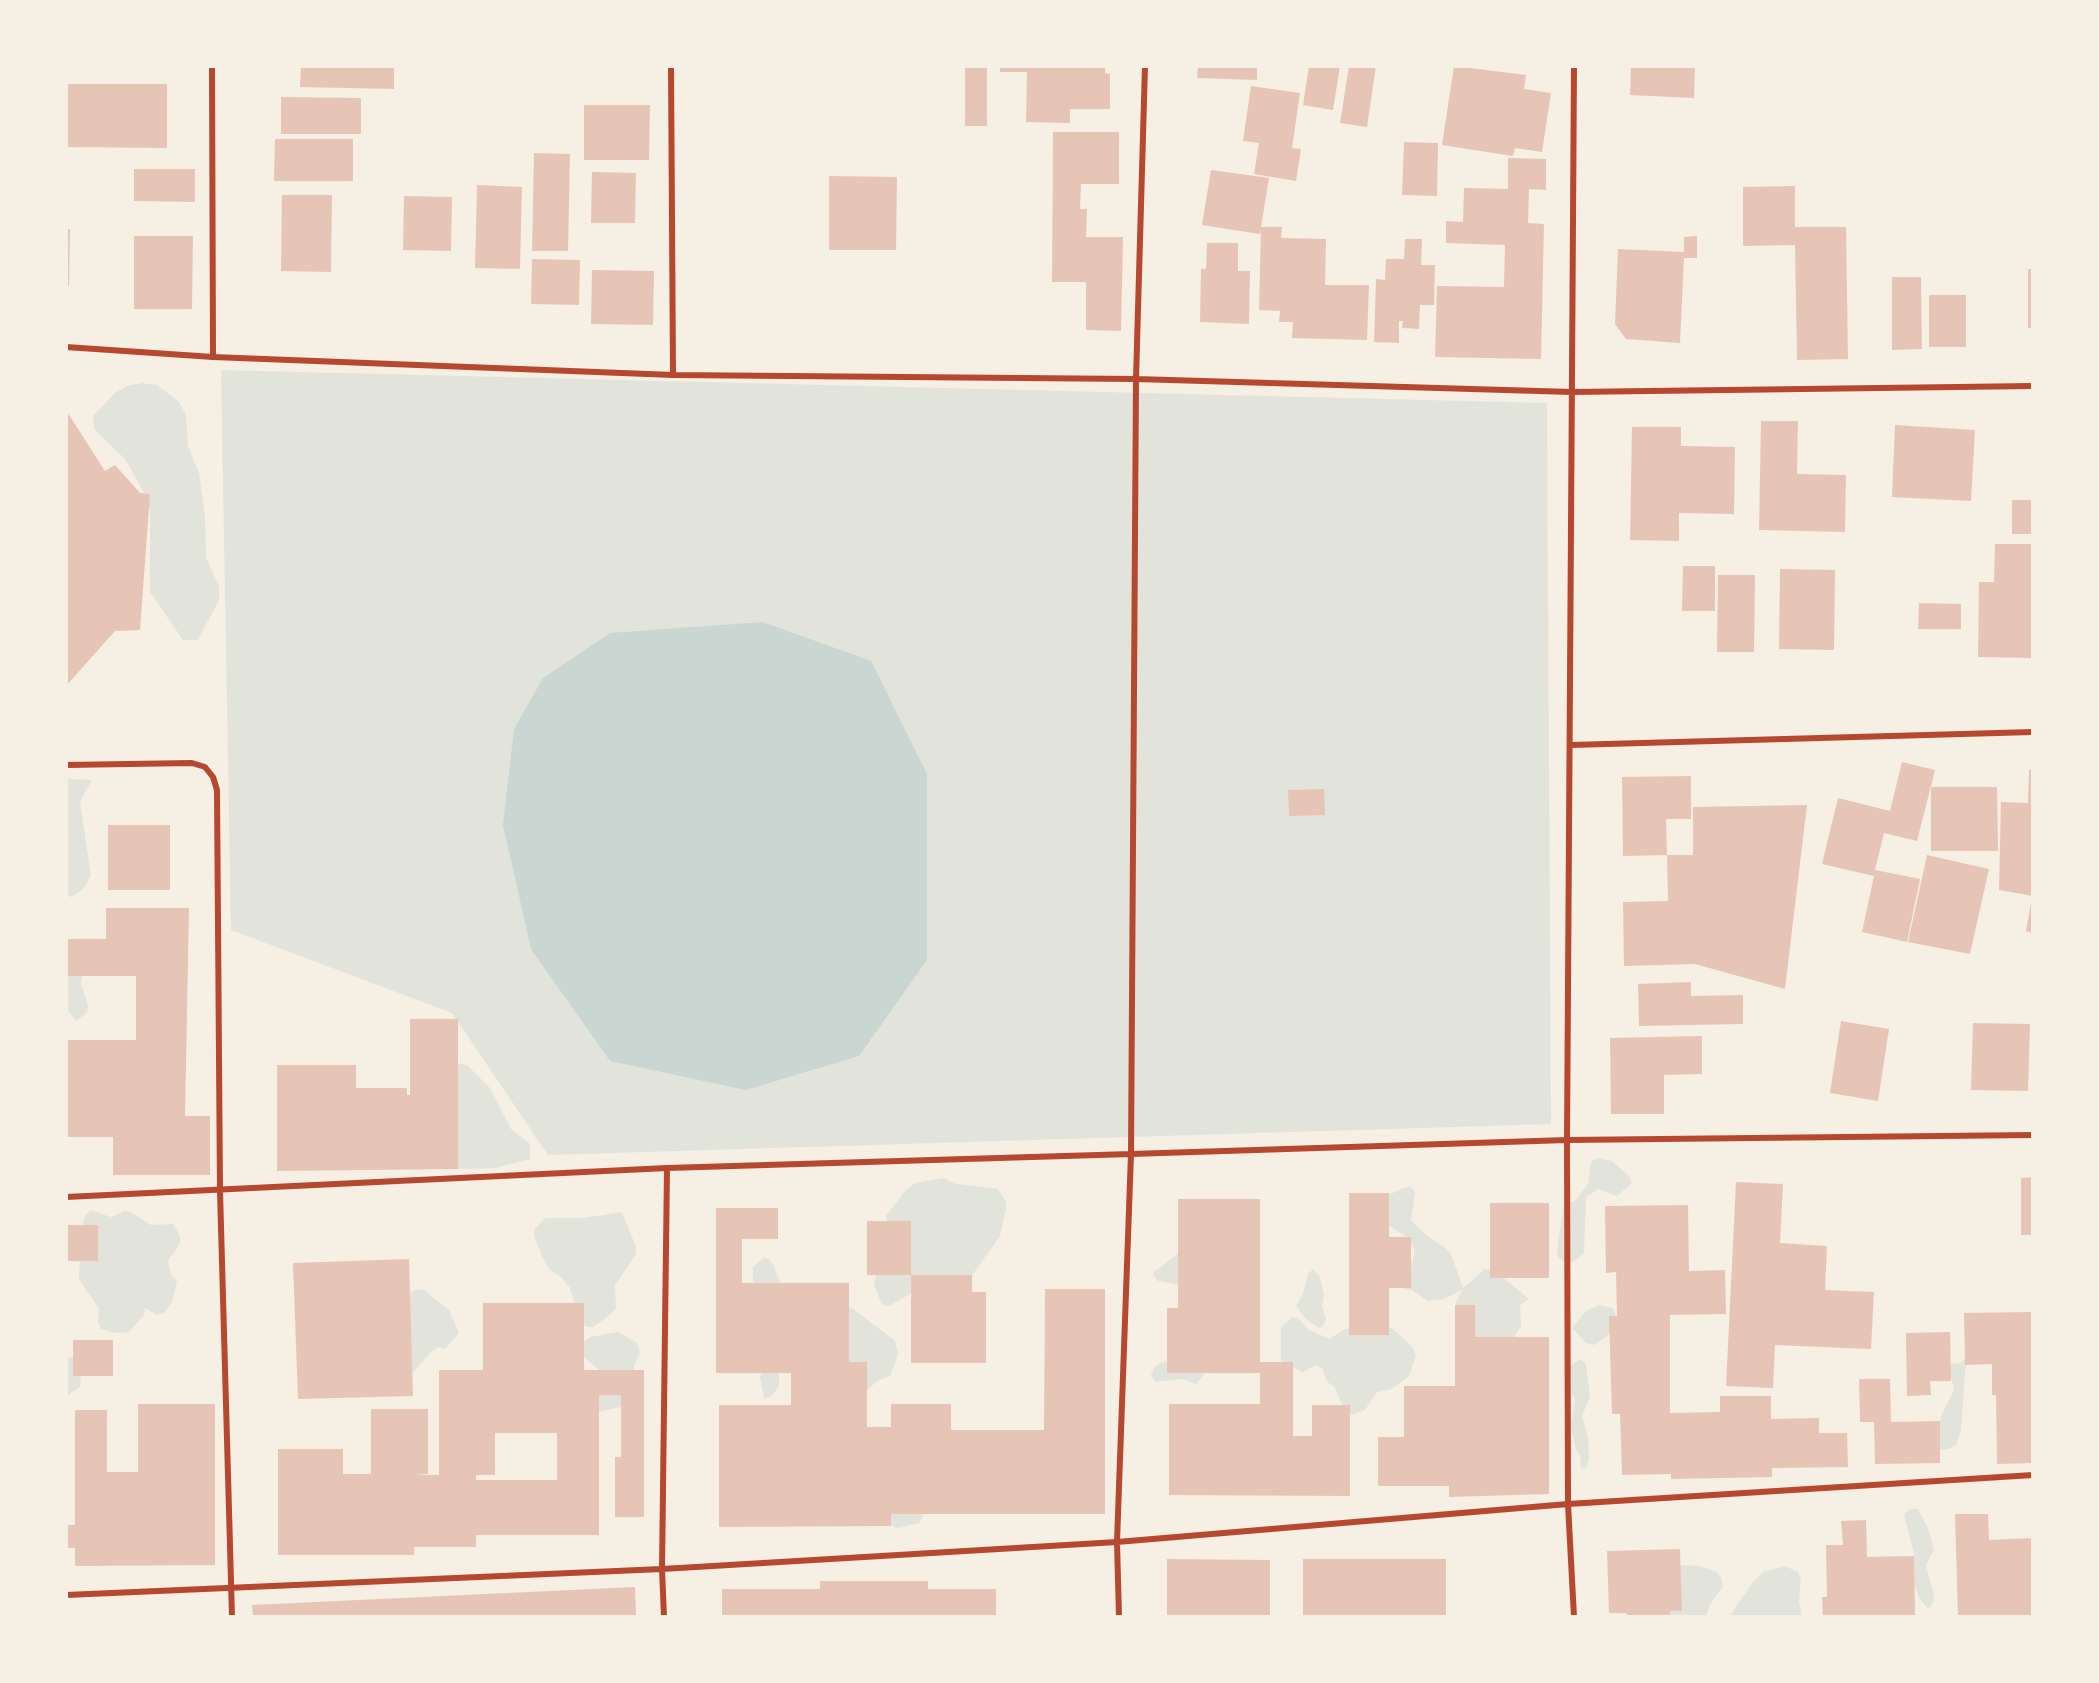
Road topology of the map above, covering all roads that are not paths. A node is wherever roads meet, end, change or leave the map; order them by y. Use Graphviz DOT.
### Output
graph roads {
  1 [pos="212,66"];
  2 [pos="671,66"];
  3 [pos="1145,66"];
  4 [pos="1574,66"];
  5 [pos="66,347"];
  6 [pos="213,357"];
  7 [pos="673,375"];
  8 [pos="1136,380"];
  9 [pos="2033,386"];
  10 [pos="1572,392"];
  11 [pos="2033,732"];
  12 [pos="1571,745"];
  13 [pos="66,765"];
  14 [pos="2033,1135"];
  15 [pos="1567,1140"];
  16 [pos="1131,1154"];
  17 [pos="667,1168"];
  18 [pos="220,1191"];
  19 [pos="66,1197"];
  20 [pos="2033,1475"];
  21 [pos="1568,1504"];
  22 [pos="1117,1542"];
  23 [pos="662,1569"];
  24 [pos="231,1588"];
  25 [pos="66,1595"];
  26 [pos="232,1617"];
  27 [pos="664,1617"];
  28 [pos="1119,1617"];
  29 [pos="1574,1617"];
  1 -- 6 [label="street"];
  2 -- 7 [label="street"];
  3 -- 8 [label="street"];
  4 -- 10 [label="street"];
  5 -- 6 [label="street"];
  6 -- 7 [label="street"];
  7 -- 8 [label="street"];
  8 -- 10 [label="street"];
  8 -- 16 [label="street"];
  9 -- 10 [label="street"];
  10 -- 12 [label="street"];
  11 -- 12 [label="street"];
  12 -- 15 [label="street"];
  13 -- 18 [label="street"];
  14 -- 15 [label="street"];
  15 -- 16 [label="street"];
  15 -- 21 [label="street"];
  16 -- 17 [label="street"];
  16 -- 22 [label="street"];
  17 -- 18 [label="street"];
  17 -- 23 [label="street"];
  18 -- 19 [label="street"];
  18 -- 24 [label="street"];
  20 -- 21 [label="street"];
  21 -- 22 [label="street"];
  21 -- 29 [label="street"];
  22 -- 23 [label="street"];
  22 -- 28 [label="street"];
  23 -- 24 [label="street"];
  23 -- 27 [label="street"];
  24 -- 25 [label="street"];
  24 -- 26 [label="street"];
}
